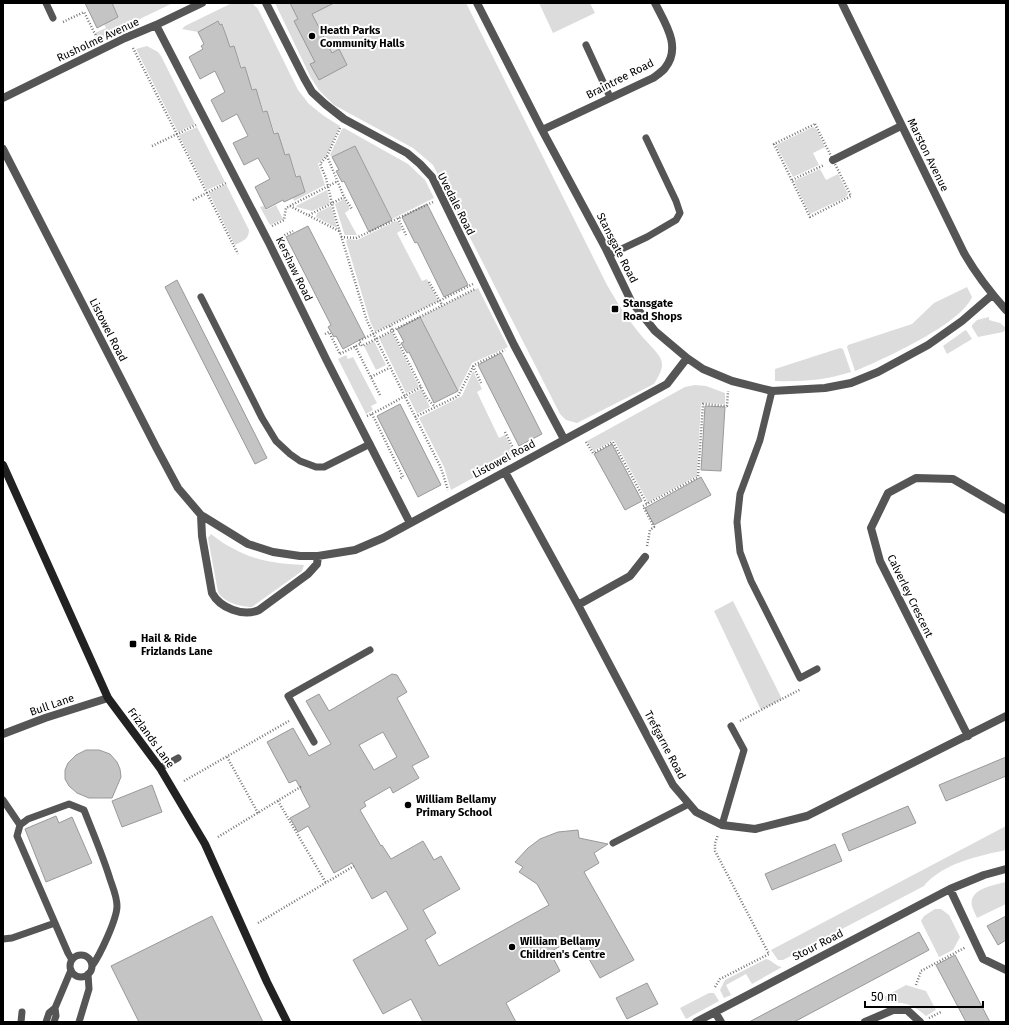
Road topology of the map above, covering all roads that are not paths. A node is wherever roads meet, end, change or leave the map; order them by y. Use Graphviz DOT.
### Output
graph roads {
  1 [pos="46,3"];
  2 [pos="202,3"];
  3 [pos="266,3"];
  4 [pos="477,3"];
  5 [pos="655,3"];
  6 [pos="842,3"];
  7 [pos="53,18"];
  8 [pos="156,25"];
  9 [pos="586,45"];
  10 [pos="4,95"];
  11 [pos="610,97"];
  12 [pos="902,126"];
  13 [pos="542,130"];
  14 [pos="646,138"];
  15 [pos="3,149"];
  16 [pos="833,160"];
  17 [pos="609,255"];
  18 [pos="992,294"];
  19 [pos="201,297"];
  20 [pos="1006,310"];
  21 [pos="687,358"];
  22 [pos="772,391"];
  23 [pos="564,439"];
  24 [pos="370,444"];
  25 [pos="3,465"];
  26 [pos="505,472"];
  27 [pos="1006,510"];
  28 [pos="201,515"];
  29 [pos="410,523"];
  30 [pos="318,556"];
  31 [pos="645,556"];
  32 [pos="578,605"];
  33 [pos="370,650"];
  34 [pos="817,669"];
  35 [pos="108,698"];
  36 [pos="1006,716"];
  37 [pos="731,726"];
  38 [pos="3,734"];
  39 [pos="968,736"];
  40 [pos="314,742"];
  41 [pos="178,758"];
  42 [pos="160,768"];
  43 [pos="3,800"];
  44 [pos="689,804"];
  45 [pos="20,825"];
  46 [pos="722,825"];
  47 [pos="613,843"];
  48 [pos="1006,869"];
  49 [pos="950,889"];
  50 [pos="54,923"];
  51 [pos="3,939"];
  52 [pos="72,960"];
  53 [pos="92,966"];
  54 [pos="71,970"];
  55 [pos="1006,970"];
  56 [pos="88,974"];
  57 [pos="55,1008"];
  58 [pos="22,1012"];
  59 [pos="716,1012"];
  60 [pos="21,1022"];
  61 [pos="46,1022"];
  62 [pos="54,1022"];
  63 [pos="78,1022"];
  64 [pos="287,1022"];
  65 [pos="696,1022"];
  66 [pos="721,1022"];
  67 [pos="865,1022"];
  68 [pos="920,1022"];
  1 -- 7 [label="lane"];
  2 -- 8 [label="street, Rusholme Avenue"];
  3 -- 23 [label="street, Uvedale Road"];
  4 -- 13 [label="street, Stansgate Road"];
  5 -- 11 [label="street, Braintree Road"];
  6 -- 12 [label="street, Marston Avenue"];
  8 -- 10 [label="street, Rusholme Avenue"];
  8 -- 24 [label="street, Kershaw Road"];
  9 -- 11 [label="lane"];
  11 -- 13 [label="street, Braintree Road"];
  12 -- 16 [label="street"];
  12 -- 18 [label="street, Marston Avenue"];
  13 -- 17 [label="street, Stansgate Road"];
  14 -- 17 [label="lane"];
  15 -- 28 [label="street, Listowel Road"];
  17 -- 21 [label="street, Stansgate Road"];
  18 -- 20 [label="street, Marston Avenue"];
  18 -- 22 [label="street, Stansgate Road"];
  19 -- 24 [label="lane"];
  21 -- 22 [label="street, Stansgate Road"];
  21 -- 23 [label="street, Listowel Road"];
  22 -- 34 [label="lane"];
  23 -- 26 [label="street, Listowel Road"];
  24 -- 29 [label="street, Kershaw Road"];
  25 -- 35 [label="street, Frizlands Lane"];
  26 -- 29 [label="street, Listowel Road"];
  26 -- 32 [label="street, Trefgarne Road"];
  27 -- 39 [label="street, Calverley Crescent"];
  28 -- 30 [label="street, Listowel Road"];
  28 -- 30 [label="street"];
  29 -- 30 [label="street, Listowel Road"];
  31 -- 32 [label="street"];
  32 -- 44 [label="street, Trefgarne Road"];
  33 -- 40 [label="lane"];
  35 -- 38 [label="street, Bull Lane"];
  35 -- 42 [label="street, Frizlands Lane"];
  36 -- 39 [label="street, Trefgarne Road"];
  37 -- 46 [label="lane"];
  39 -- 46 [label="street, Trefgarne Road"];
  41 -- 42 [label="lane"];
  42 -- 64 [label="street, Frizlands Lane"];
  43 -- 45 [label="lane"];
  44 -- 46 [label="street, Trefgarne Road"];
  44 -- 47 [label="lane"];
  45 -- 50 [label="lane"];
  45 -- 53 [label="lane"];
  48 -- 49 [label="street, Stour Road"];
  49 -- 55 [label="street"];
  49 -- 59 [label="street, Stour Road"];
  50 -- 51 [label="lane"];
  50 -- 52 [label="lane"];
  52 -- 53 [label="lane"];
  52 -- 54 [label="lane"];
  53 -- 56 [label="lane"];
  54 -- 56 [label="lane"];
  54 -- 57 [label="lane"];
  56 -- 63 [label="lane"];
  57 -- 61 [label="lane"];
  57 -- 62 [label="lane"];
  58 -- 60 [label="lane"];
  59 -- 65 [label="street, Stour Road"];
  59 -- 66 [label="street"];
  67 -- 68 [label="street"];
}
